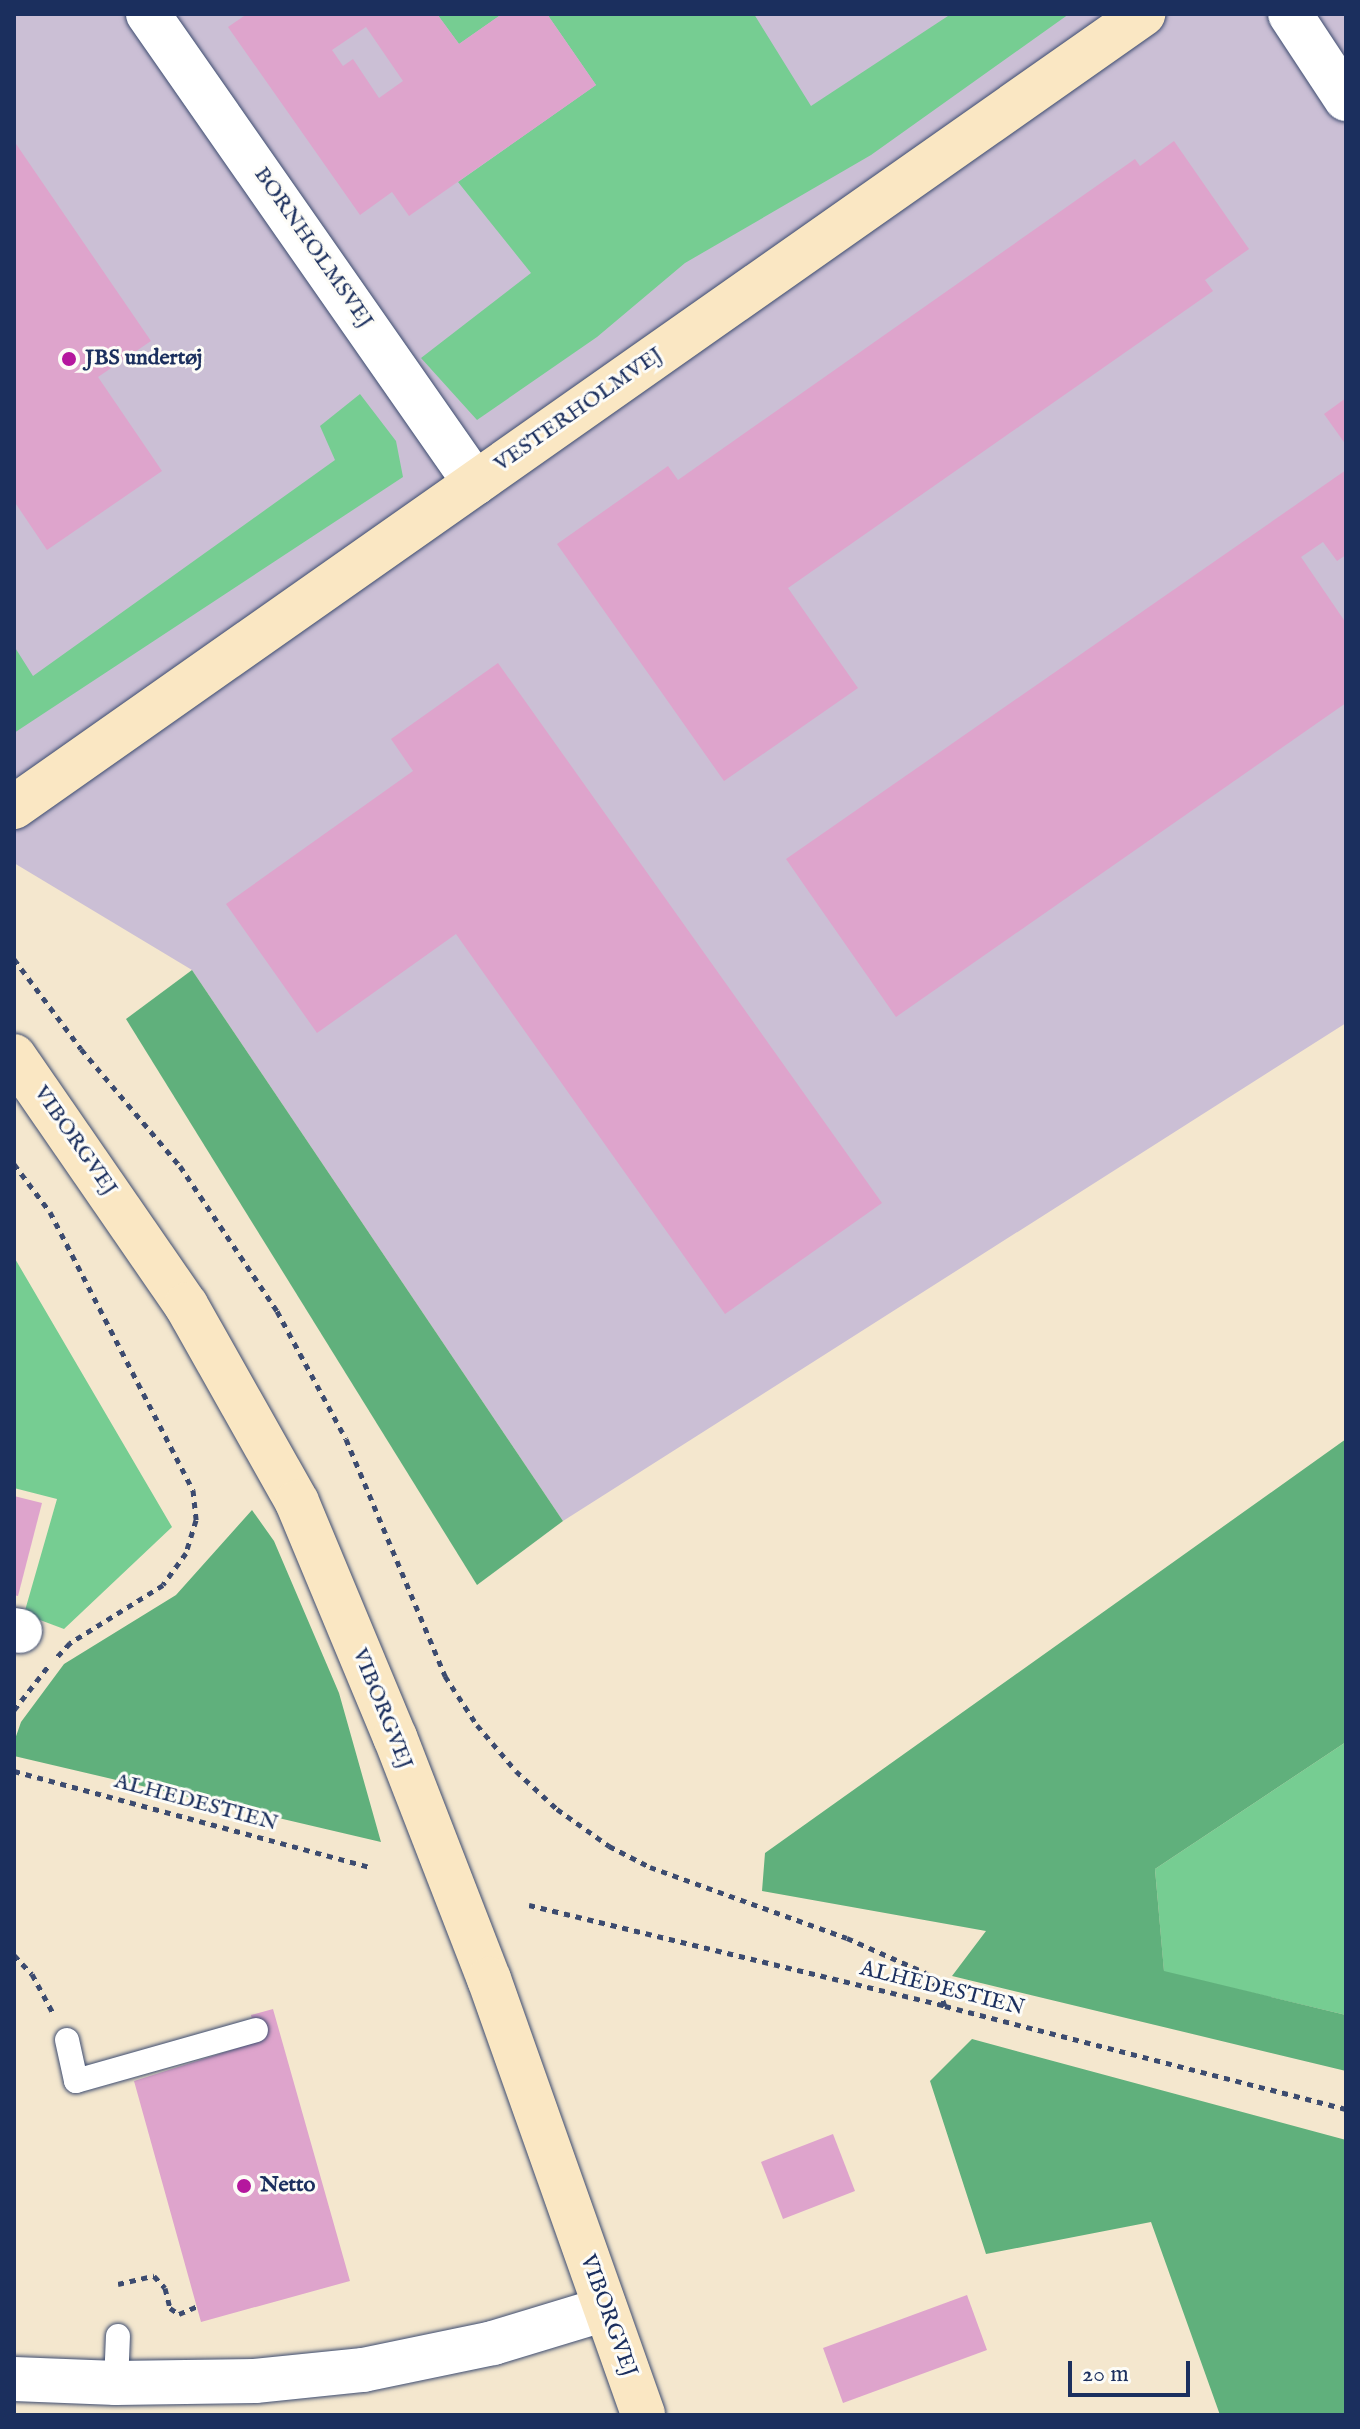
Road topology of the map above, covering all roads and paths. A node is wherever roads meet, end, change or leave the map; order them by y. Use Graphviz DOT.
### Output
graph roads {
  1 [pos="148,14"];
  2 [pos="1143,14"];
  3 [pos="1290,14"];
  4 [pos="1346,99"];
  5 [pos="475,483"];
  6 [pos="14,807"];
  7 [pos="14,959"];
  8 [pos="14,1056"];
  9 [pos="14,1164"];
  10 [pos="14,1710"];
  11 [pos="14,1771"];
  12 [pos="369,1867"];
  13 [pos="529,1905"];
  14 [pos="16,1959"];
  15 [pos="945,2006"];
  16 [pos="256,2030"];
  17 [pos="67,2040"];
  18 [pos="1346,2109"];
  19 [pos="118,2284"];
  20 [pos="198,2306"];
  21 [pos="605,2309"];
  22 [pos="118,2336"];
  23 [pos="14,2379"];
  24 [pos="116,2383"];
  25 [pos="207,2398"];
  26 [pos="643,2415"];
  1 -- 5 [label="street, BORNHOLMSVEJ"];
  2 -- 5 [label="street, VESTERHOLMVEJ"];
  3 -- 4 [label="street"];
  5 -- 6 [label="street, VESTERHOLMVEJ"];
  7 -- 15 [label="path"];
  8 -- 21 [label="street, VIBORGVEJ"];
  9 -- 10 [label="path"];
  11 -- 12 [label="path, ALHEDESTIEN"];
  13 -- 15 [label="path, ALHEDESTIEN"];
  14 -- 17 [label="path"];
  15 -- 18 [label="path, ALHEDESTIEN"];
  16 -- 17 [label="lane"];
  19 -- 20 [label="path"];
  21 -- 25 [label="street"];
  21 -- 26 [label="street, VIBORGVEJ"];
  22 -- 24 [label="lane"];
  23 -- 24 [label="street"];
  24 -- 25 [label="street"];
}
